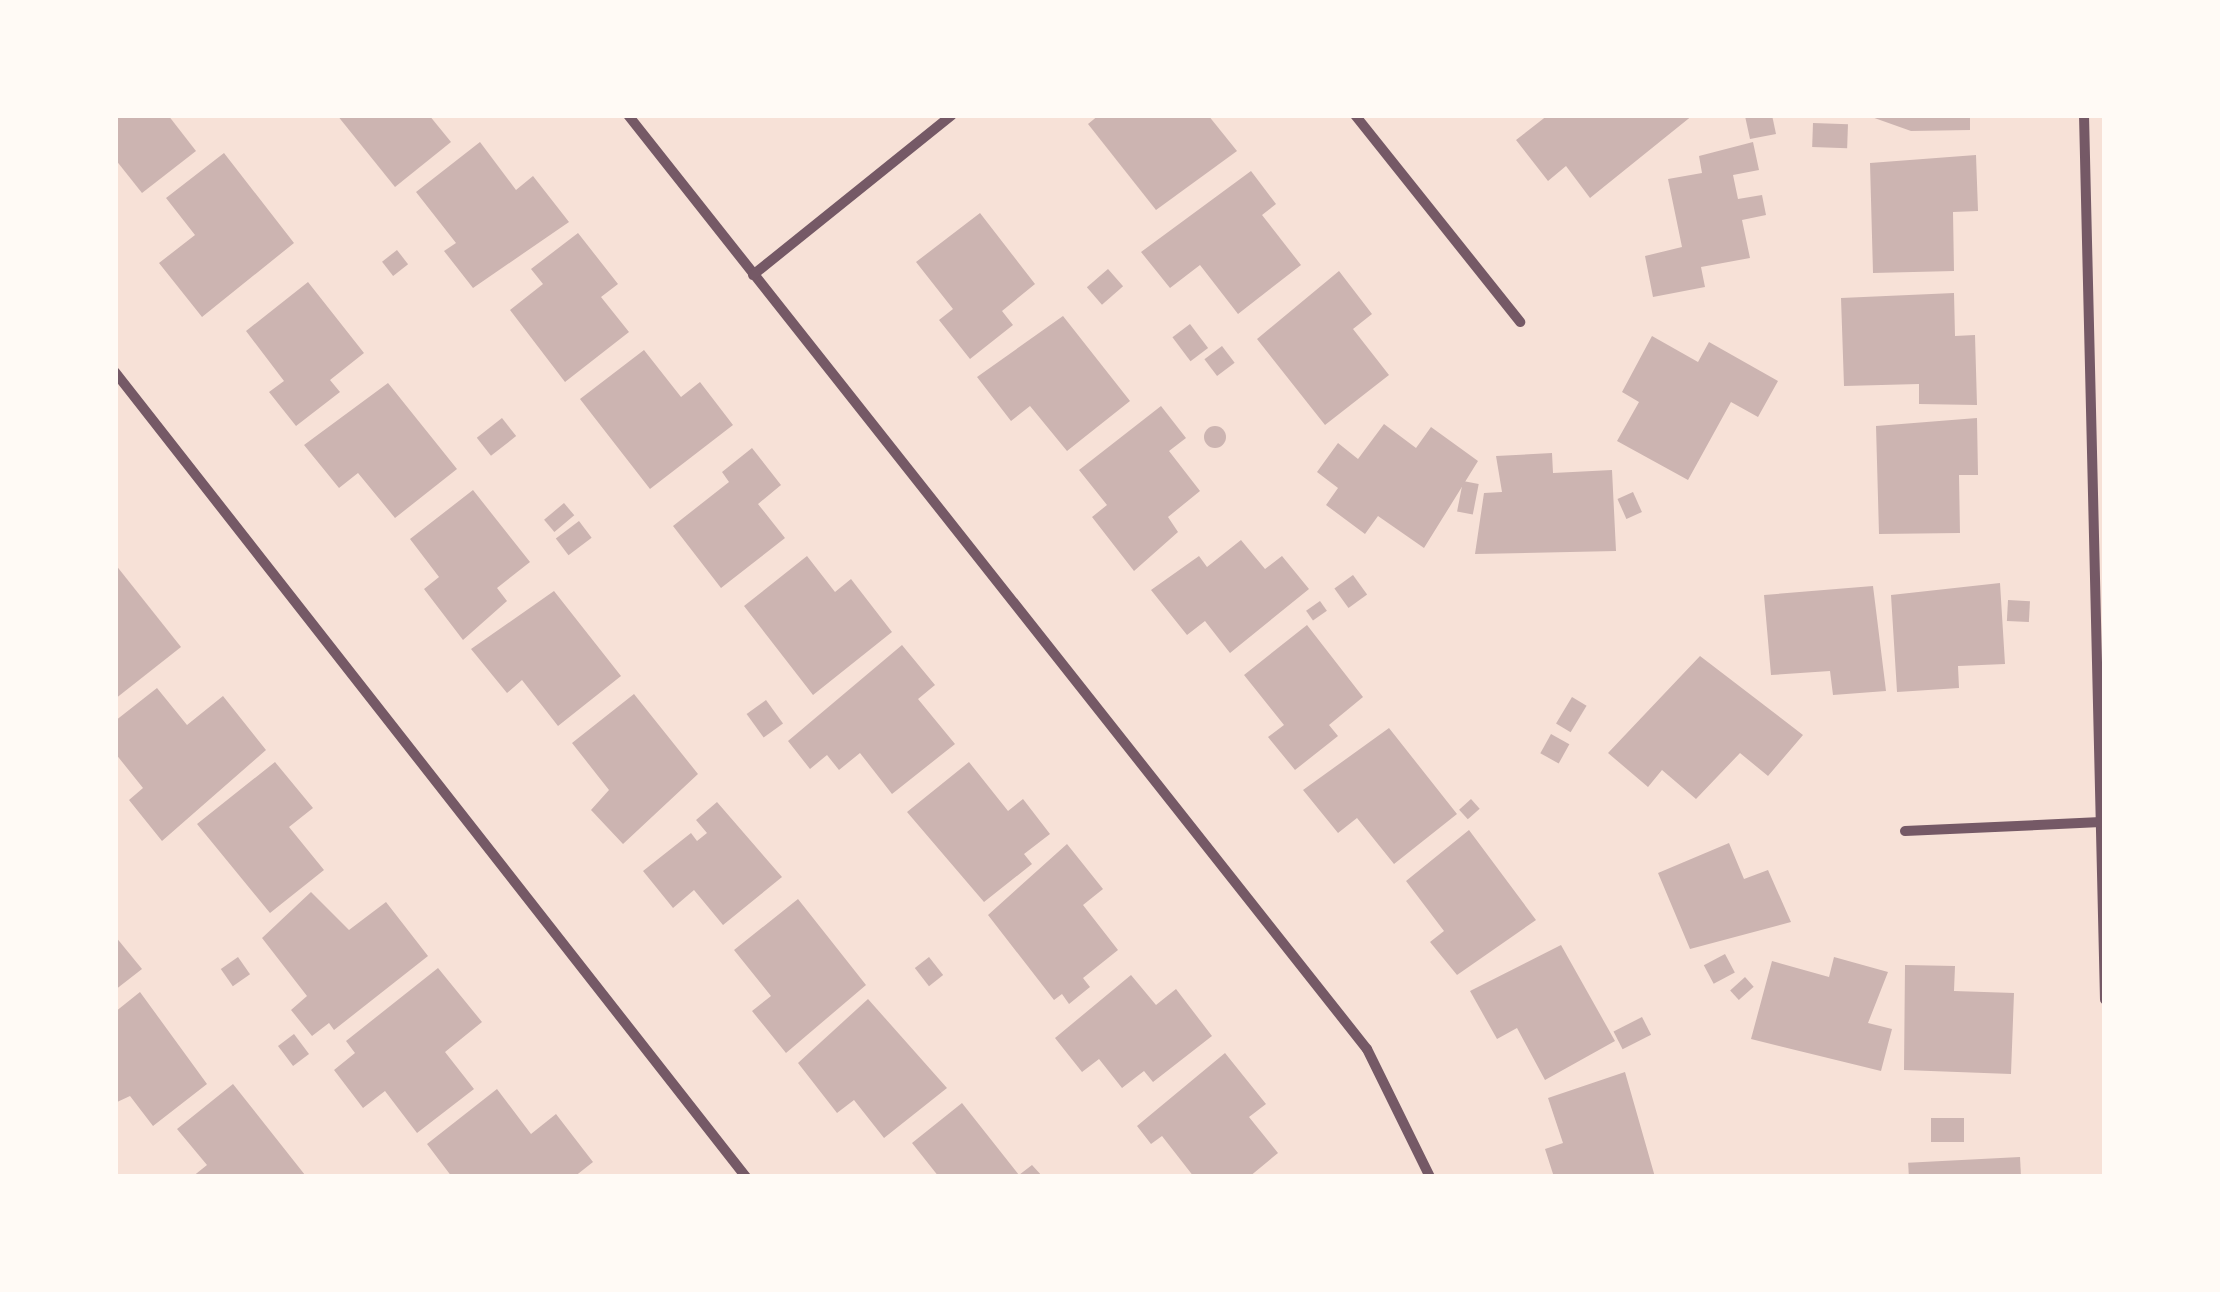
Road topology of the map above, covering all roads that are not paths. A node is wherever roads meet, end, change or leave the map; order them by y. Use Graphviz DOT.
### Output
graph roads {
  1 [pos="628,115"];
  2 [pos="952,115"];
  3 [pos="1355,115"];
  4 [pos="2084,115"];
  5 [pos="753,275"];
  6 [pos="1520,322"];
  7 [pos="115,372"];
  8 [pos="2102,822"];
  9 [pos="1905,831"];
  10 [pos="2105,1000"];
  11 [pos="746,1177"];
  12 [pos="1430,1177"];
  1 -- 5 [label="street"];
  2 -- 5 [label="street"];
  3 -- 6 [label="street"];
  4 -- 8 [label="street"];
  5 -- 12 [label="street"];
  7 -- 11 [label="street"];
  8 -- 9 [label="street"];
  8 -- 10 [label="street"];
}
